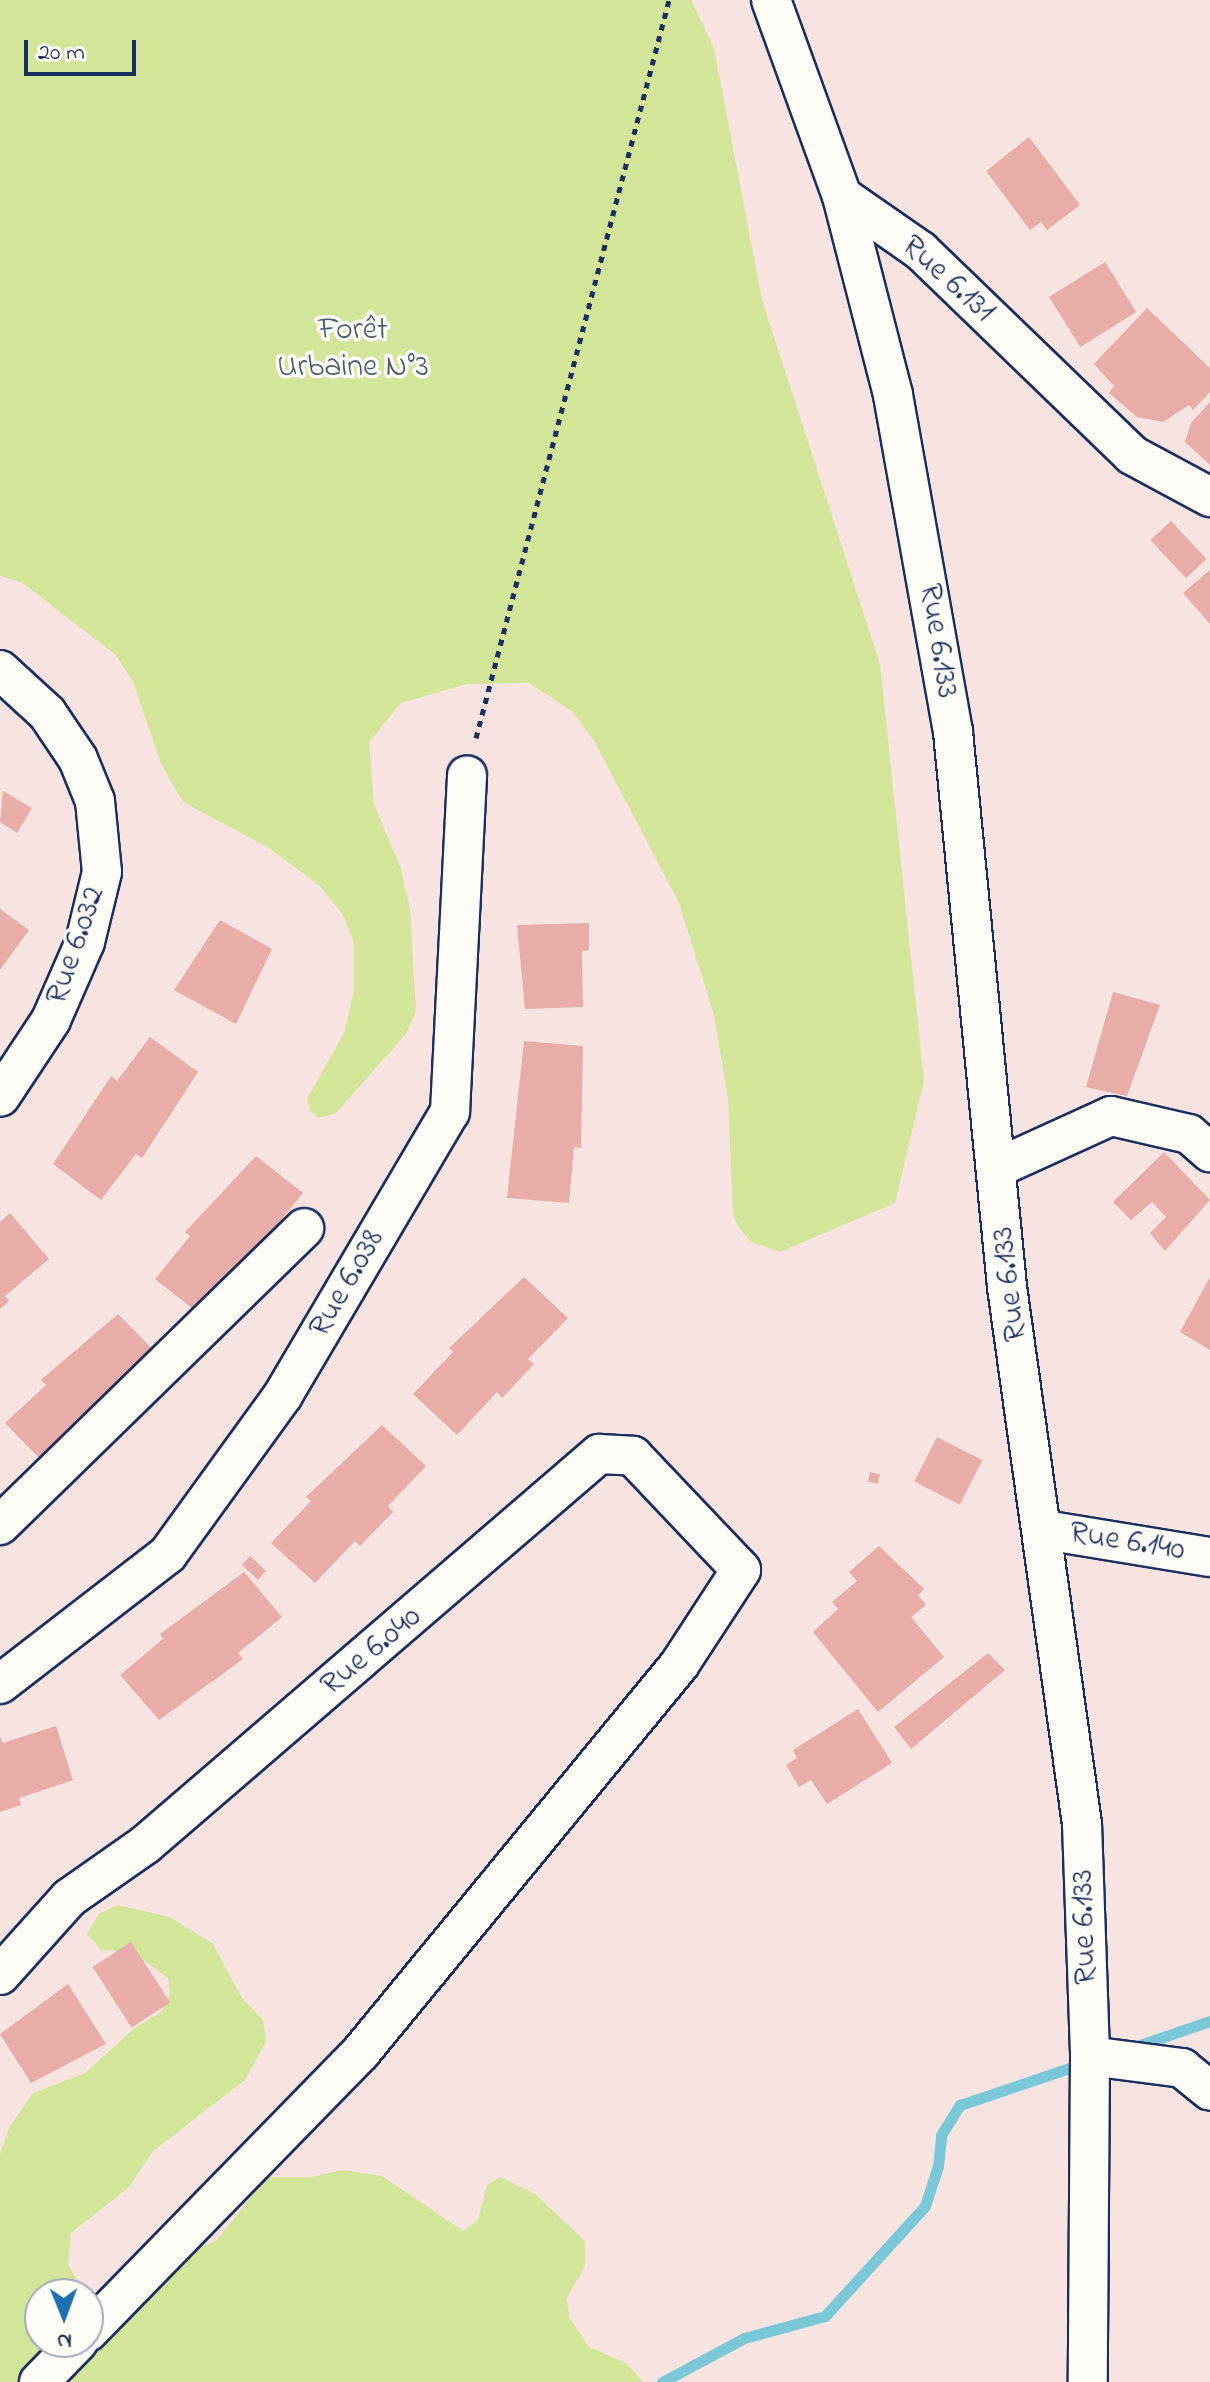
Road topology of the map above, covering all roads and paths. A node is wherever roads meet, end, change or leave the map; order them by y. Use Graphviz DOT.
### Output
graph roads {
  1 [pos="669,0"];
  2 [pos="771,0"];
  3 [pos="842,196"];
  4 [pos="1210,497"];
  5 [pos="0,670"];
  6 [pos="467,775"];
  7 [pos="0,1097"];
  8 [pos="1210,1152"];
  9 [pos="999,1167"];
  10 [pos="304,1228"];
  11 [pos="0,1525"];
  12 [pos="1045,1530"];
  13 [pos="1210,1557"];
  14 [pos="0,1684"];
  15 [pos="0,1975"];
  16 [pos="1090,2056"];
  17 [pos="1210,2091"];
  18 [pos="104,2316"];
  19 [pos="62,2358"];
  20 [pos="39,2382"];
  21 [pos="1088,2382"];
  1 -- 6 [label="path"];
  2 -- 3 [label="street"];
  3 -- 4 [label="street, Rue 6.131"];
  3 -- 9 [label="street, Rue 6.133"];
  5 -- 7 [label="street, Rue 6.032"];
  6 -- 14 [label="street, Rue 6.038"];
  8 -- 9 [label="street"];
  9 -- 12 [label="street, Rue 6.133"];
  10 -- 11 [label="street"];
  12 -- 13 [label="street, Rue 6.140"];
  12 -- 16 [label="street, Rue 6.133"];
  15 -- 18 [label="street, Rue 6.040"];
  16 -- 17 [label="street"];
  16 -- 21 [label="street, Rue 6.133"];
  19 -- 20 [label="street"];
}
